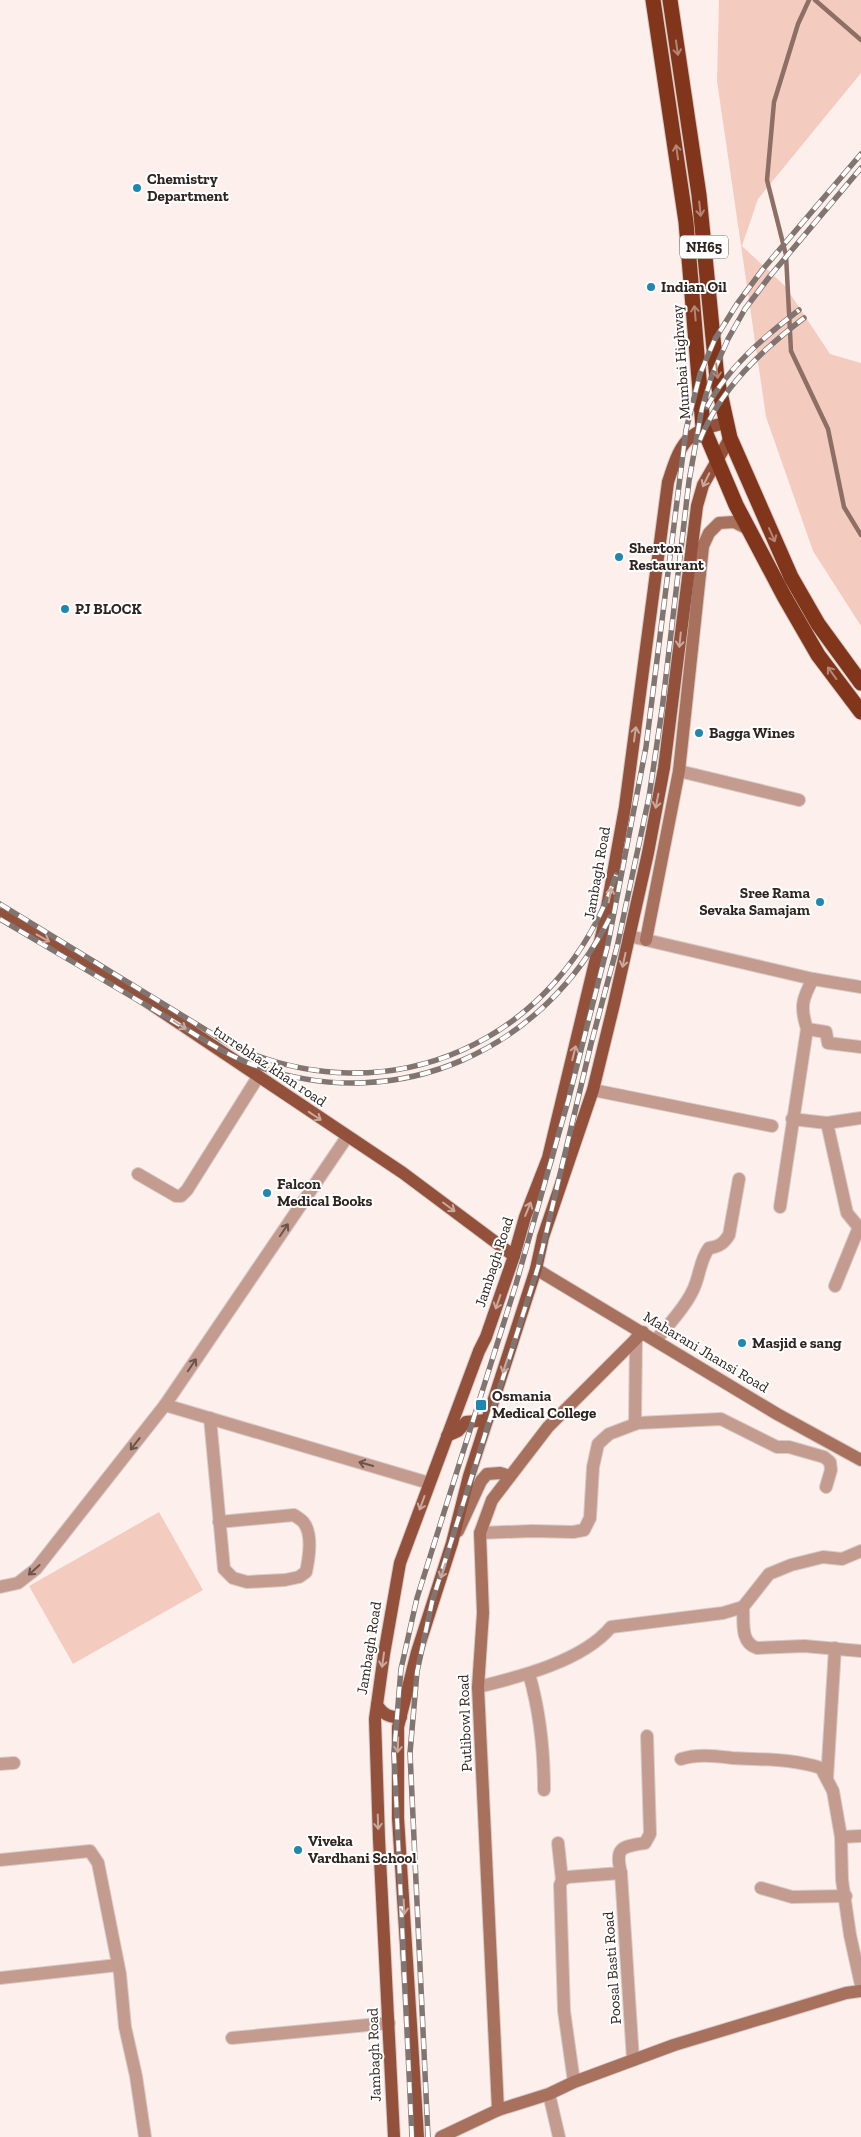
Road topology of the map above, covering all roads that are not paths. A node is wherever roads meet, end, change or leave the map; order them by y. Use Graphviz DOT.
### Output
graph roads {
  1 [pos="653,0"];
  2 [pos="670,0"];
  3 [pos="703,427"];
  4 [pos="727,431"];
  5 [pos="716,461"];
  6 [pos="748,529"];
  7 [pos="861,683"];
  8 [pos="861,712"];
  9 [pos="679,772"];
  10 [pos="799,800"];
  11 [pos="0,914"];
  12 [pos="630,936"];
  13 [pos="646,940"];
  14 [pos="813,980"];
  15 [pos="861,987"];
  16 [pos="807,1028"];
  17 [pos="861,1047"];
  18 [pos="258,1078"];
  19 [pos="593,1090"];
  20 [pos="861,1118"];
  21 [pos="792,1119"];
  22 [pos="827,1124"];
  23 [pos="772,1126"];
  24 [pos="347,1138"];
  25 [pos="138,1174"];
  26 [pos="739,1179"];
  27 [pos="780,1207"];
  28 [pos="860,1228"];
  29 [pos="514,1256"];
  30 [pos="536,1269"];
  31 [pos="835,1286"];
  32 [pos="640,1335"];
  33 [pos="656,1340"];
  34 [pos="165,1405"];
  35 [pos="210,1418"];
  36 [pos="487,1420"];
  37 [pos="635,1424"];
  38 [pos="447,1436"];
  39 [pos="861,1460"];
  40 [pos="510,1476"];
  41 [pos="429,1483"];
  42 [pos="826,1487"];
  43 [pos="219,1522"];
  44 [pos="480,1533"];
  45 [pos="452,1543"];
  46 [pos="861,1551"];
  47 [pos="0,1587"];
  48 [pos="743,1607"];
  49 [pos="835,1648"];
  50 [pos="861,1651"];
  51 [pos="529,1674"];
  52 [pos="478,1687"];
  53 [pos="377,1705"];
  54 [pos="401,1717"];
  55 [pos="647,1736"];
  56 [pos="681,1759"];
  57 [pos="14,1763"];
  58 [pos="0,1764"];
  59 [pos="827,1779"];
  60 [pos="544,1790"];
  61 [pos="861,1836"];
  62 [pos="841,1837"];
  63 [pos="558,1843"];
  64 [pos="0,1860"];
  65 [pos="621,1874"];
  66 [pos="562,1880"];
  67 [pos="760,1888"];
  68 [pos="846,1896"];
  69 [pos="118,1965"];
  70 [pos="0,1978"];
  71 [pos="861,1985"];
  72 [pos="861,1991"];
  73 [pos="389,2023"];
  74 [pos="232,2038"];
  75 [pos="633,2060"];
  76 [pos="574,2082"];
  77 [pos="549,2094"];
  78 [pos="498,2110"];
  79 [pos="145,2137"];
  80 [pos="394,2137"];
  81 [pos="418,2137"];
  82 [pos="441,2137"];
  83 [pos="559,2137"];
  3 -- 1 [label="highway, Mumbai Highway / NH65, one-way"];
  2 -- 4 [label="highway, NH65, one-way"];
  3 -- 4 [label="main road"];
  3 -- 5 [label="highway, Mumbai Highway / NH65"];
  29 -- 3 [label="main road, Jambagh Road, one-way"];
  4 -- 5 [label="main road"];
  4 -- 7 [label="highway, NH65, one-way"];
  5 -- 6 [label="highway, Mumbai Highway / NH65"];
  5 -- 12 [label="main road, one-way"];
  8 -- 6 [label="highway, Mumbai Highway / NH65, one-way"];
  6 -- 9 [label="street"];
  9 -- 10 [label="street"];
  9 -- 13 [label="street"];
  11 -- 18 [label="main road, turrebhaz khan road, one-way"];
  12 -- 13 [label="street"];
  12 -- 19 [label="main road, one-way"];
  13 -- 14 [label="street"];
  14 -- 15 [label="street"];
  14 -- 16 [label="street"];
  16 -- 17 [label="street"];
  16 -- 21 [label="street"];
  18 -- 24 [label="main road, turrebhaz khan road, one-way"];
  18 -- 25 [label="street"];
  19 -- 23 [label="street"];
  19 -- 30 [label="main road"];
  20 -- 22 [label="street"];
  21 -- 22 [label="street"];
  21 -- 27 [label="street"];
  22 -- 28 [label="street"];
  24 -- 29 [label="main road, turrebhaz khan road, one-way"];
  34 -- 24 [label="street, one-way"];
  26 -- 33 [label="street"];
  28 -- 31 [label="street"];
  29 -- 38 [label="main road, Jambagh Road, one-way"];
  30 -- 32 [label="street, Maharani Jhansi Road"];
  30 -- 36 [label="main road, one-way"];
  32 -- 33 [label="street, Maharani Jhansi Road"];
  32 -- 37 [label="street"];
  32 -- 40 [label="street, Putlibowl Road"];
  33 -- 39 [label="street, Maharani Jhansi Road"];
  34 -- 35 [label="street"];
  34 -- 47 [label="street, one-way"];
  41 -- 35 [label="street, one-way"];
  35 -- 43 [label="street"];
  36 -- 38 [label="main road"];
  36 -- 45 [label="main road"];
  37 -- 42 [label="street"];
  37 -- 44 [label="street"];
  38 -- 41 [label="main road, Jambagh Road"];
  40 -- 44 [label="street, Putlibowl Road"];
  40 -- 45 [label="street"];
  41 -- 53 [label="main road, Jambagh Road, one-way"];
  43 -- 43 [label="street"];
  44 -- 52 [label="street, Putlibowl Road"];
  45 -- 54 [label="main road, one-way"];
  46 -- 48 [label="street"];
  48 -- 49 [label="street"];
  48 -- 51 [label="street"];
  49 -- 50 [label="street"];
  49 -- 59 [label="street"];
  51 -- 52 [label="street"];
  51 -- 60 [label="street"];
  52 -- 78 [label="street, Putlibowl Road"];
  53 -- 54 [label="main road"];
  53 -- 73 [label="main road, Jambagh Road, one-way"];
  54 -- 81 [label="main road, one-way"];
  55 -- 65 [label="street, Poosal Basti Road"];
  56 -- 59 [label="street"];
  57 -- 58 [label="street"];
  59 -- 62 [label="street"];
  61 -- 62 [label="street"];
  62 -- 68 [label="street"];
  63 -- 66 [label="street"];
  64 -- 69 [label="street"];
  65 -- 66 [label="street"];
  65 -- 75 [label="street, Poosal Basti Road"];
  66 -- 76 [label="street"];
  67 -- 68 [label="street"];
  68 -- 71 [label="street"];
  69 -- 70 [label="street"];
  69 -- 79 [label="street"];
  72 -- 75 [label="street"];
  73 -- 74 [label="street"];
  73 -- 80 [label="main road, Jambagh Road"];
  75 -- 76 [label="street"];
  76 -- 77 [label="street"];
  77 -- 78 [label="street"];
  77 -- 83 [label="street"];
  78 -- 82 [label="street"];
}
